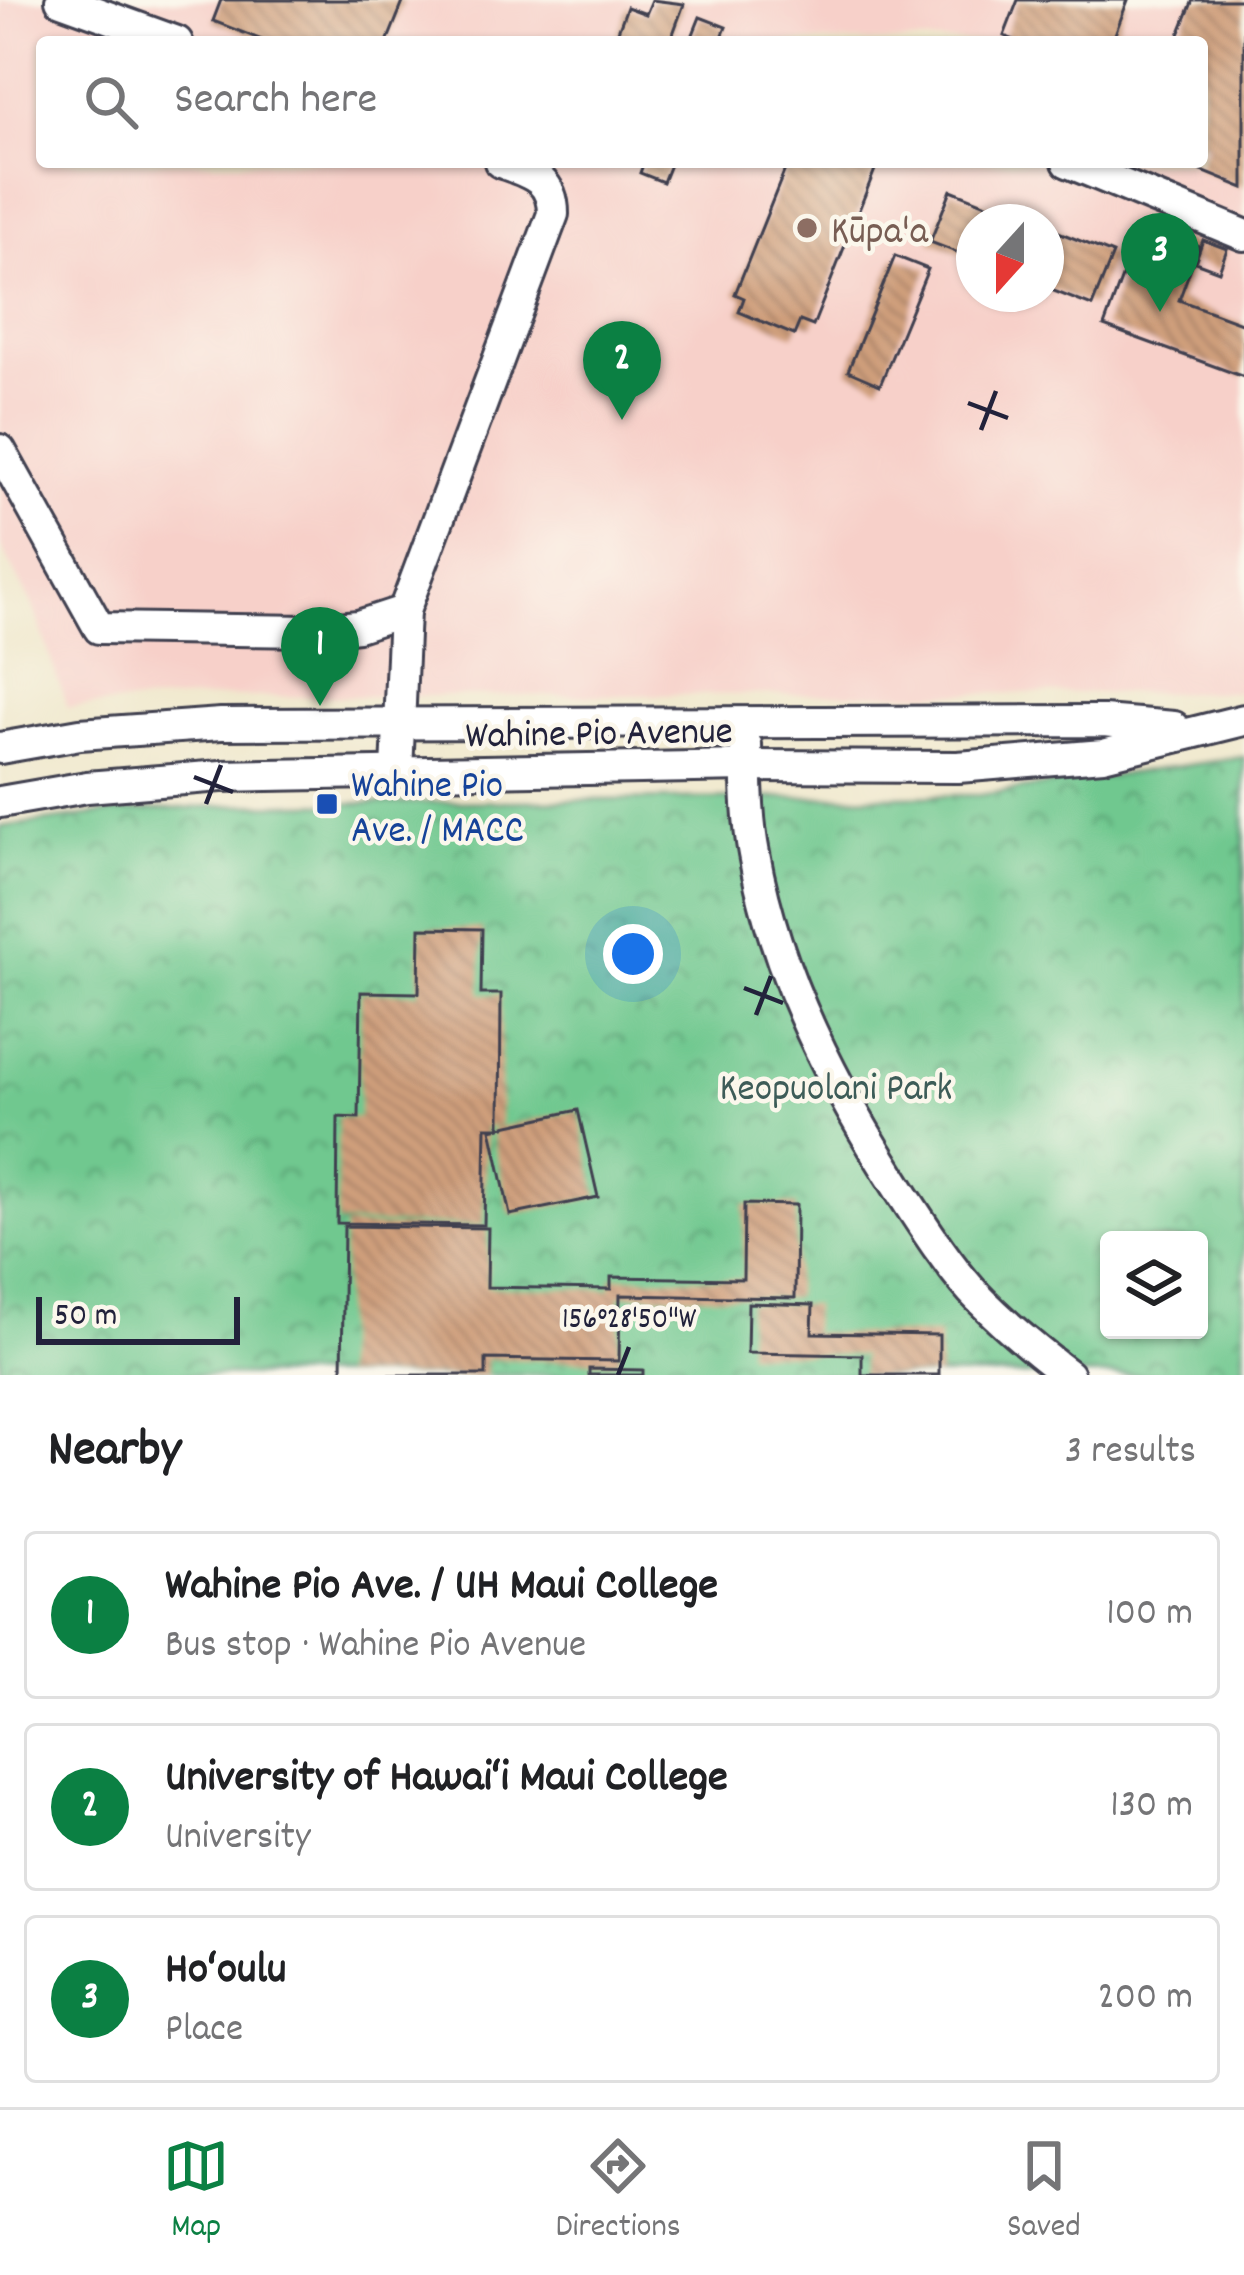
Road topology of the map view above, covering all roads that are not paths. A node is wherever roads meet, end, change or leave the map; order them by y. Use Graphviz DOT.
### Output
graph roads {
  1 [pos="61,0"];
  2 [pos="160,36"];
  3 [pos="516,168"];
  4 [pos="1082,168"];
  5 [pos="1244,235"];
  6 [pos="0,450"];
  7 [pos="404,611"];
  8 [pos="1244,719"];
  9 [pos="745,721"];
  10 [pos="400,723"];
  11 [pos="1197,729"];
  12 [pos="0,748"];
  13 [pos="747,766"];
  14 [pos="397,772"];
  15 [pos="0,802"];
  16 [pos="1068,1375"];
  1 -- 2 [label="street"];
  3 -- 7 [label="street"];
  4 -- 5 [label="street"];
  6 -- 7 [label="street"];
  7 -- 10 [label="street"];
  8 -- 11 [label="street, Wahine Pio Avenue"];
  9 -- 10 [label="street, Wahine Pio Avenue"];
  9 -- 11 [label="street, Wahine Pio Avenue"];
  9 -- 13 [label="street"];
  10 -- 12 [label="street, Wahine Pio Avenue"];
  10 -- 14 [label="street"];
  11 -- 13 [label="street, Wahine Pio Avenue"];
  13 -- 14 [label="street, Wahine Pio Avenue"];
  13 -- 16 [label="street"];
  14 -- 15 [label="street, Wahine Pio Avenue"];
}
